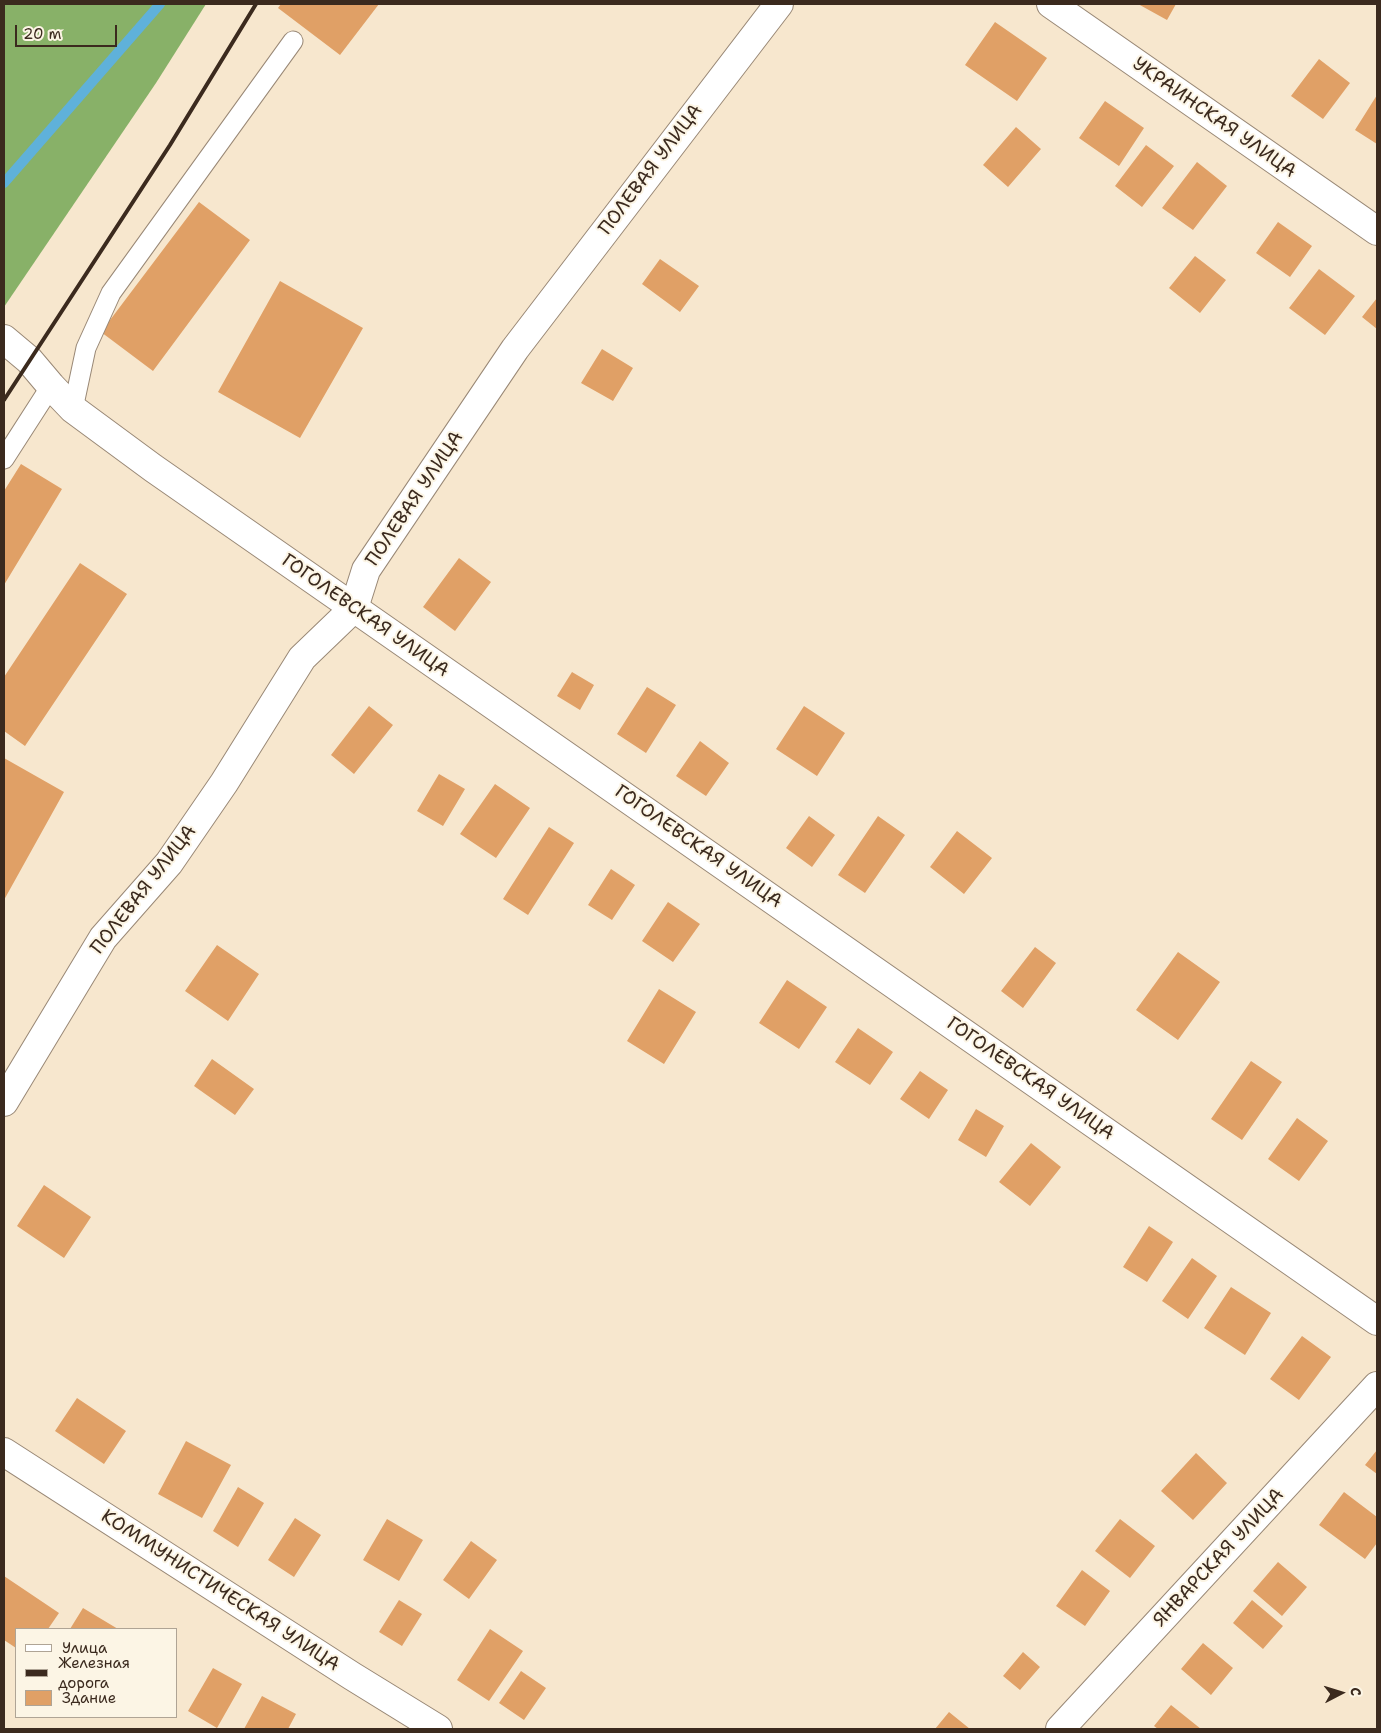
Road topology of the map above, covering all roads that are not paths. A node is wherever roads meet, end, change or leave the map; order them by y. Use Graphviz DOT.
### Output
graph roads {
  1 [pos="779,4"];
  2 [pos="1051,4"];
  3 [pos="293,41"];
  4 [pos="1377,231"];
  5 [pos="4,339"];
  6 [pos="51,386"];
  7 [pos="73,409"];
  8 [pos="4,459"];
  9 [pos="354,608"];
  10 [pos="4,1102"];
  11 [pos="1377,1321"];
  12 [pos="1377,1386"];
  13 [pos="4,1452"];
  14 [pos="438,1729"];
  15 [pos="1060,1729"];
  1 -- 9 [label="street, ПОЛЕВАЯ УЛИЦА"];
  2 -- 4 [label="street, УКРАИНСКАЯ УЛИЦА"];
  3 -- 7 [label="lane"];
  5 -- 6 [label="street, ГОГОЛЕВСКАЯ УЛИЦА"];
  6 -- 7 [label="street, ГОГОЛЕВСКАЯ УЛИЦА"];
  6 -- 8 [label="lane"];
  7 -- 9 [label="street, ГОГОЛЕВСКАЯ УЛИЦА"];
  9 -- 10 [label="street, ПОЛЕВАЯ УЛИЦА"];
  9 -- 11 [label="street, ГОГОЛЕВСКАЯ УЛИЦА"];
  12 -- 15 [label="street, ЯНВАРСКАЯ УЛИЦА"];
  13 -- 14 [label="street, КОММУНИСТИЧЕСКАЯ УЛИЦА"];
}
